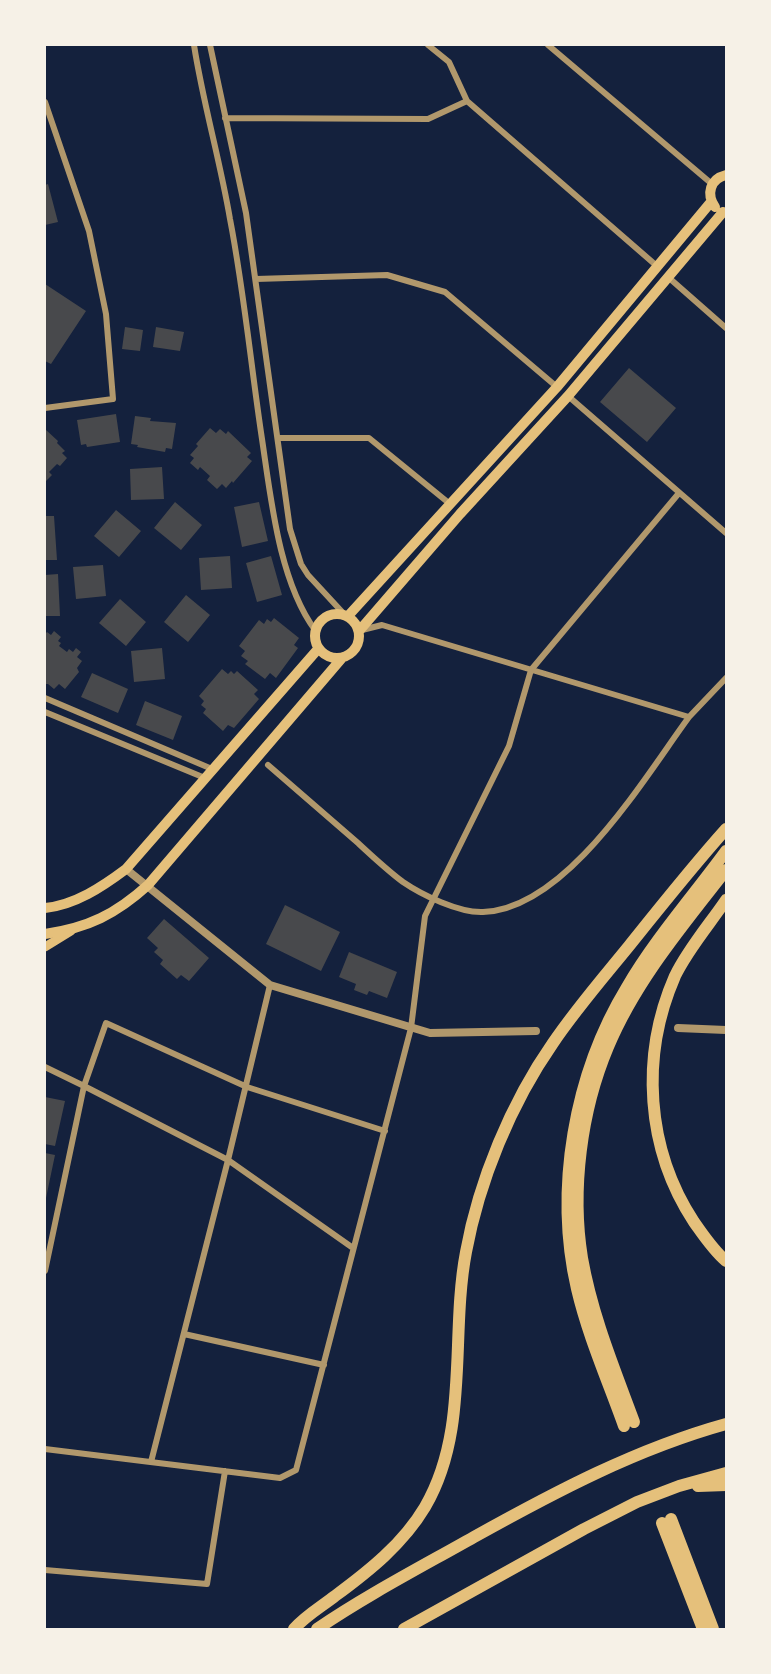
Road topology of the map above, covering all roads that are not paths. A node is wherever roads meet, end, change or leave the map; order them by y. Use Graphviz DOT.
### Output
graph roads {
  1 [pos="194,45"];
  2 [pos="210,45"];
  3 [pos="428,45"];
  4 [pos="548,45"];
  5 [pos="467,101"];
  6 [pos="45,102"];
  7 [pos="225,118"];
  8 [pos="726,175"];
  9 [pos="712,184"];
  10 [pos="711,202"];
  11 [pos="724,212"];
  12 [pos="658,267"];
  13 [pos="668,277"];
  14 [pos="256,279"];
  15 [pos="726,328"];
  16 [pos="557,387"];
  17 [pos="568,396"];
  18 [pos="45,408"];
  19 [pos="278,438"];
  20 [pos="679,493"];
  21 [pos="450,504"];
  22 [pos="726,533"];
  23 [pos="346,615"];
  24 [pos="315,630"];
  25 [pos="358,631"];
  26 [pos="318,649"];
  27 [pos="342,658"];
  28 [pos="531,670"];
  29 [pos="726,678"];
  30 [pos="45,698"];
  31 [pos="45,712"];
  32 [pos="689,717"];
  33 [pos="268,765"];
  34 [pos="209,773"];
  35 [pos="726,829"];
  36 [pos="726,851"];
  37 [pos="126,869"];
  38 [pos="726,870"];
  39 [pos="148,885"];
  40 [pos="434,900"];
  41 [pos="726,900"];
  42 [pos="45,908"];
  43 [pos="75,928"];
  44 [pos="45,934"];
  45 [pos="45,947"];
  46 [pos="270,985"];
  47 [pos="411,1028"];
  48 [pos="678,1028"];
  49 [pos="726,1030"];
  50 [pos="536,1031"];
  51 [pos="45,1067"];
  52 [pos="84,1086"];
  53 [pos="247,1087"];
  54 [pos="385,1131"];
  55 [pos="228,1160"];
  56 [pos="353,1248"];
  57 [pos="726,1261"];
  58 [pos="45,1271"];
  59 [pos="183,1334"];
  60 [pos="324,1365"];
  61 [pos="726,1424"];
  62 [pos="45,1449"];
  63 [pos="151,1462"];
  64 [pos="225,1471"];
  65 [pos="726,1473"];
  66 [pos="726,1485"];
  67 [pos="679,1486"];
  68 [pos="45,1570"];
  69 [pos="294,1629"];
  70 [pos="317,1629"];
  71 [pos="404,1629"];
  72 [pos="703,1629"];
  73 [pos="713,1629"];
  1 -- 24 [label="street"];
  2 -- 7 [label="street"];
  3 -- 5 [label="street"];
  4 -- 9 [label="street"];
  5 -- 7 [label="street"];
  5 -- 12 [label="street"];
  6 -- 18 [label="street"];
  7 -- 14 [label="street"];
  8 -- 9 [label="main road"];
  9 -- 10 [label="main road"];
  10 -- 11 [label="main road"];
  10 -- 12 [label="main road"];
  11 -- 13 [label="main road"];
  12 -- 16 [label="main road"];
  13 -- 15 [label="street"];
  13 -- 17 [label="main road"];
  14 -- 16 [label="street"];
  14 -- 19 [label="street"];
  16 -- 21 [label="main road"];
  17 -- 20 [label="street"];
  17 -- 25 [label="main road"];
  19 -- 21 [label="street"];
  19 -- 23 [label="street"];
  20 -- 22 [label="street"];
  20 -- 28 [label="street"];
  21 -- 23 [label="main road"];
  23 -- 24 [label="main road"];
  23 -- 25 [label="main road"];
  24 -- 26 [label="main road"];
  25 -- 27 [label="main road"];
  25 -- 28 [label="street"];
  26 -- 27 [label="main road"];
  26 -- 34 [label="main road"];
  27 -- 39 [label="main road"];
  28 -- 32 [label="street"];
  28 -- 40 [label="street"];
  29 -- 32 [label="street"];
  30 -- 34 [label="street"];
  31 -- 34 [label="street"];
  32 -- 40 [label="street"];
  33 -- 40 [label="street"];
  34 -- 37 [label="main road"];
  35 -- 69 [label="highway"];
  36 -- 38 [label="highway"];
  37 -- 39 [label="street"];
  37 -- 42 [label="main road"];
  39 -- 43 [label="main road"];
  39 -- 46 [label="street"];
  40 -- 47 [label="street"];
  41 -- 57 [label="highway"];
  43 -- 44 [label="main road"];
  43 -- 45 [label="main road"];
  46 -- 47 [label="street"];
  46 -- 53 [label="street"];
  47 -- 50 [label="street"];
  47 -- 54 [label="street"];
  48 -- 49 [label="street"];
  51 -- 52 [label="street"];
  52 -- 53 [label="street"];
  52 -- 55 [label="street"];
  52 -- 58 [label="street"];
  53 -- 54 [label="street"];
  53 -- 55 [label="street"];
  54 -- 56 [label="street"];
  55 -- 56 [label="street"];
  55 -- 59 [label="street"];
  56 -- 60 [label="street"];
  59 -- 60 [label="street"];
  59 -- 63 [label="street"];
  60 -- 64 [label="street"];
  61 -- 70 [label="highway"];
  62 -- 63 [label="street"];
  63 -- 64 [label="street"];
  64 -- 68 [label="street"];
  65 -- 67 [label="highway"];
  66 -- 67 [label="highway"];
  67 -- 71 [label="highway"];
  72 -- 73 [label="highway"];
}
